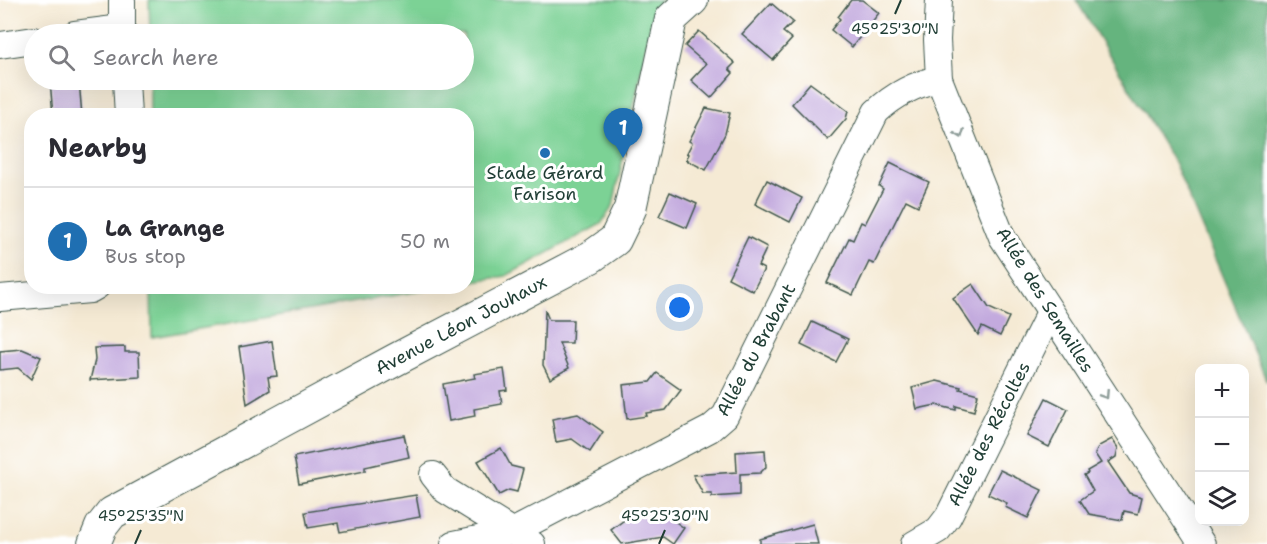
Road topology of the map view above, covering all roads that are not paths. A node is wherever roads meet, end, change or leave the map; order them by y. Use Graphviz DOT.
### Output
graph roads {
  1 [pos="122,0"];
  2 [pos="692,0"];
  3 [pos="939,0"];
  4 [pos="122,24"];
  5 [pos="24,41"];
  6 [pos="0,45"];
  7 [pos="939,79"];
  8 [pos="127,90"];
  9 [pos="128,108"];
  10 [pos="45,294"];
  11 [pos="0,298"];
  12 [pos="1050,312"];
  13 [pos="433,475"];
  14 [pos="522,538"];
  15 [pos="94,544"];
  16 [pos="454,544"];
  17 [pos="915,544"];
  18 [pos="1202,544"];
  1 -- 4 [label="street"];
  2 -- 15 [label="street, Avenue Léon Jouhaux"];
  3 -- 7 [label="street, Allée des Semailles"];
  5 -- 6 [label="street"];
  7 -- 12 [label="street, Allée des Semailles, one-way"];
  7 -- 14 [label="street, Allée du Brabant"];
  8 -- 9 [label="street"];
  10 -- 11 [label="street"];
  12 -- 17 [label="street, Allée des Récoltes"];
  12 -- 18 [label="street, Allée des Semailles, one-way"];
  13 -- 14 [label="street"];
  14 -- 16 [label="street, Allée du Brabant"];
}
